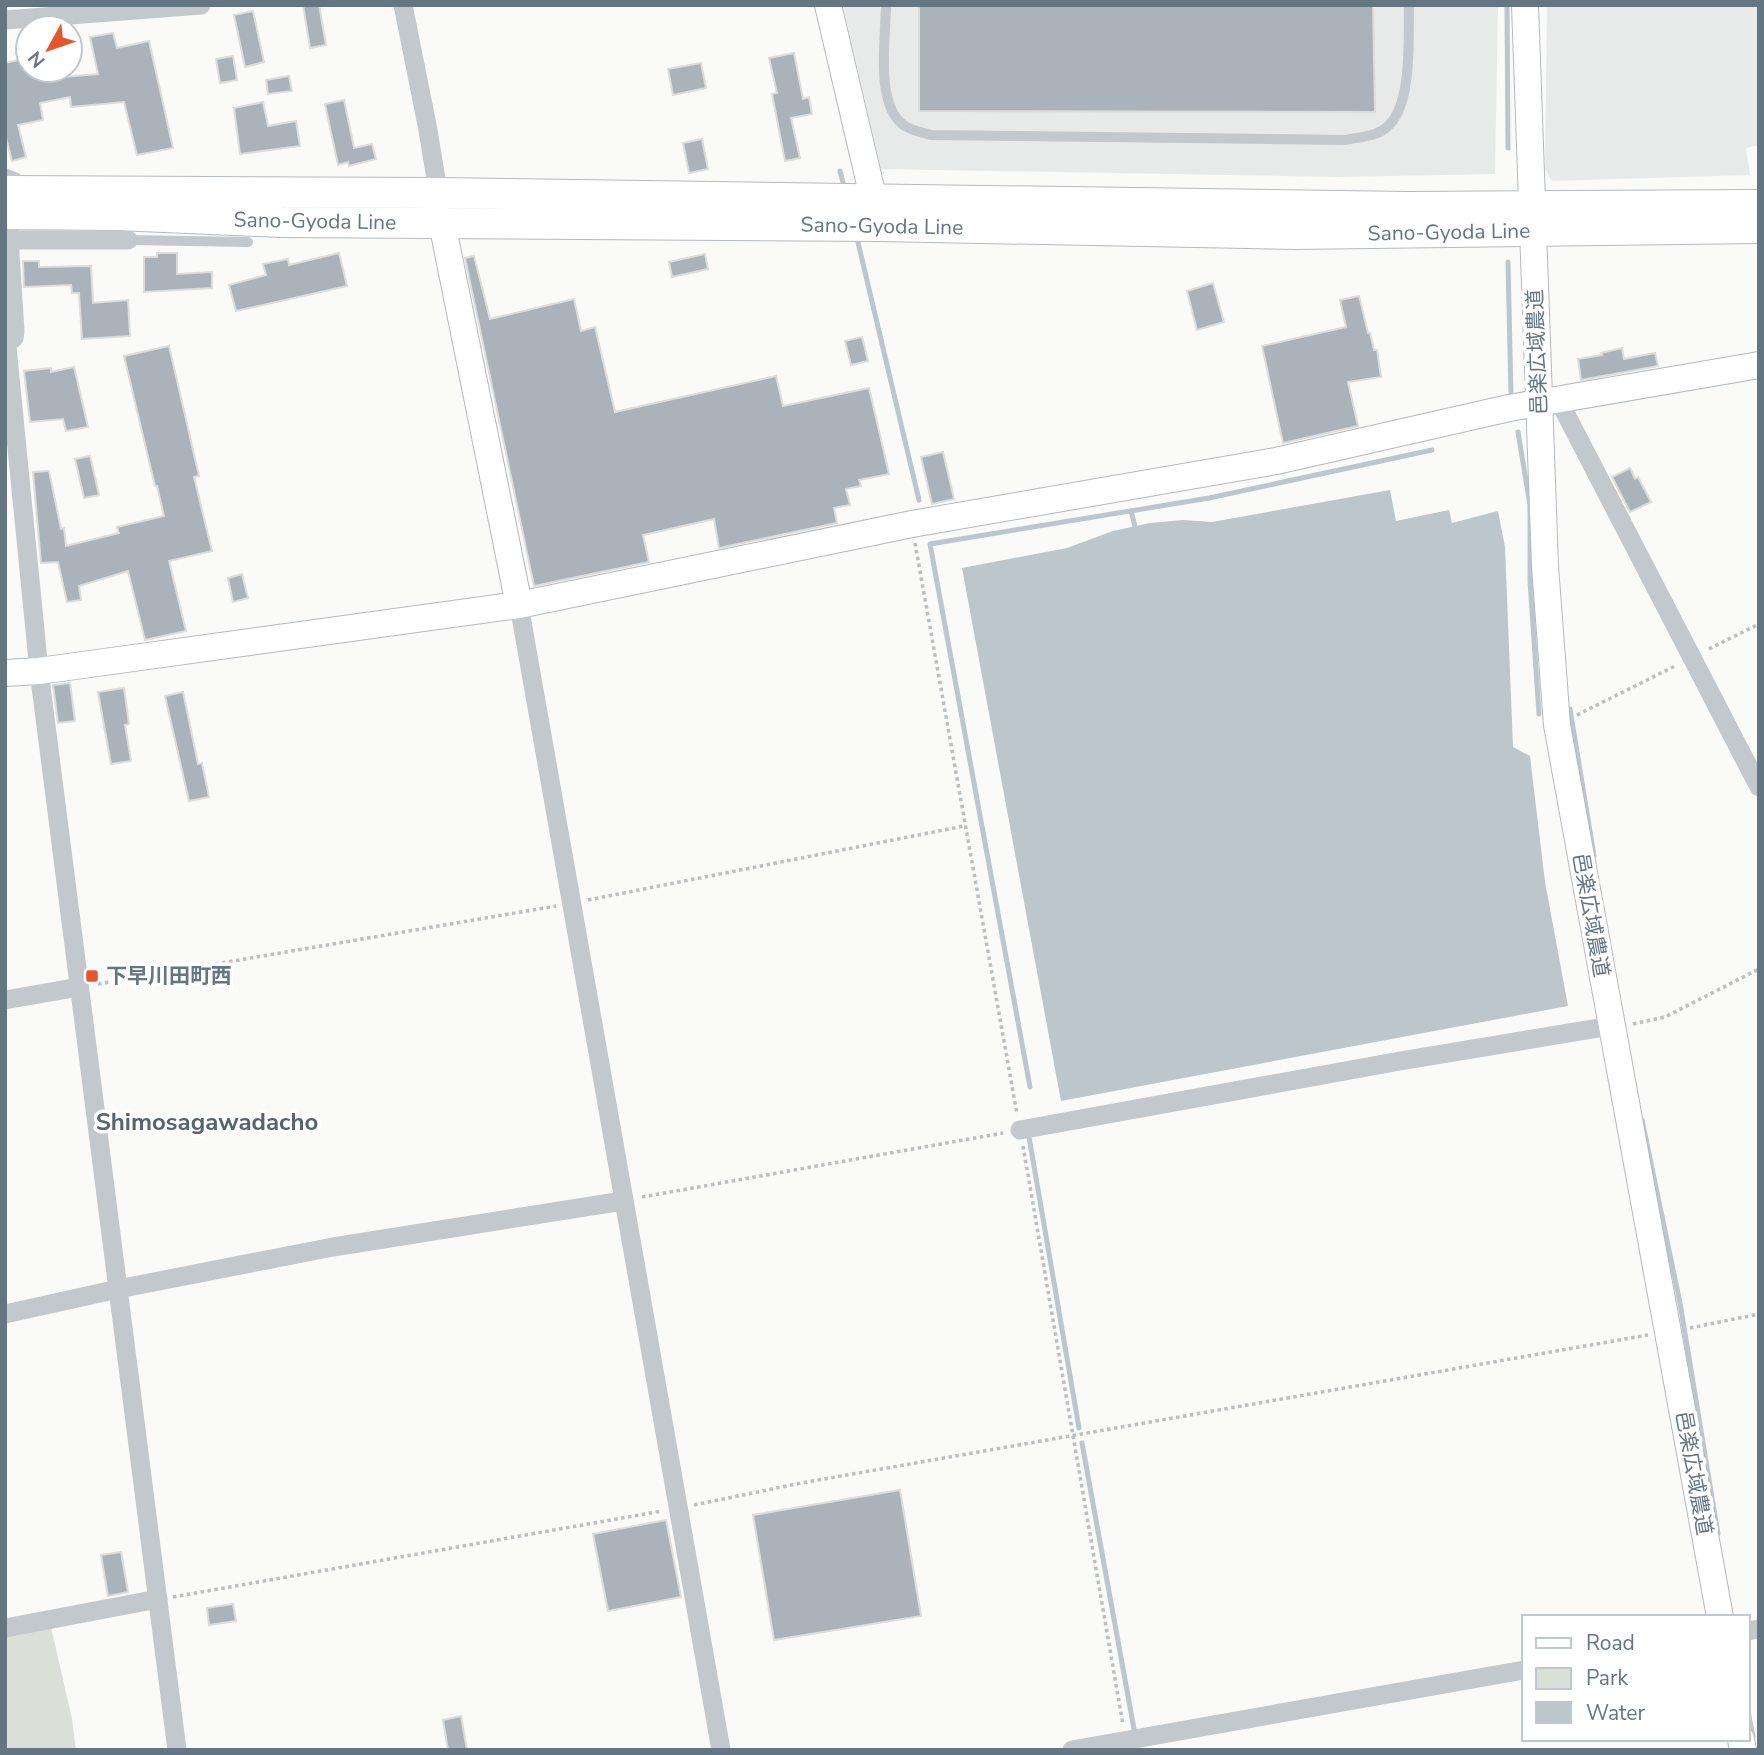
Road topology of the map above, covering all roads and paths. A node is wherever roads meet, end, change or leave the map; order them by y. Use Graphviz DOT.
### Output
graph roads {
  1 [pos="201,5"];
  2 [pos="403,5"];
  3 [pos="828,5"];
  4 [pos="886,5"];
  5 [pos="1409,5"];
  6 [pos="1525,5"];
  7 [pos="5,20"];
  8 [pos="12,185"];
  9 [pos="438,193"];
  10 [pos="874,201"];
  11 [pos="1758,216"];
  12 [pos="1532,218"];
  13 [pos="442,223"];
  14 [pos="7,229"];
  15 [pos="128,240"];
  16 [pos="248,242"];
  17 [pos="6,335"];
  18 [pos="1759,365"];
  19 [pos="1549,401"];
  20 [pos="912,524"];
  21 [pos="519,605"];
  22 [pos="1759,624"];
  23 [pos="1693,657"];
  24 [pos="39,671"];
  25 [pos="5,673"];
  26 [pos="1557,725"];
  27 [pos="1759,787"];
  28 [pos="964,825"];
  29 [pos="572,903"];
  30 [pos="1759,969"];
  31 [pos="79,988"];
  32 [pos="5,1000"];
  33 [pos="1620,1025"];
  34 [pos="1020,1130"];
  35 [pos="622,1201"];
  36 [pos="118,1289"];
  37 [pos="5,1314"];
  38 [pos="1759,1314"];
  39 [pos="1679,1330"];
  40 [pos="1073,1436"];
  41 [pos="678,1508"];
  42 [pos="158,1599"];
  43 [pos="1720,1615"];
  44 [pos="5,1628"];
  45 [pos="1522,1671"];
  46 [pos="1126,1740"];
  47 [pos="177,1750"];
  48 [pos="721,1750"];
  49 [pos="1072,1750"];
  1 -- 7 [label="street"];
  2 -- 9 [label="street"];
  3 -- 10 [label="street"];
  4 -- 5 [label="lane"];
  6 -- 12 [label="street, 邑楽広域農道"];
  8 -- 9 [label="main road, Sano-Gyoda Line"];
  9 -- 10 [label="main road, Sano-Gyoda Line"];
  9 -- 13 [label="street"];
  10 -- 12 [label="main road, Sano-Gyoda Line"];
  11 -- 12 [label="main road, Sano-Gyoda Line"];
  12 -- 13 [label="main road, Sano-Gyoda Line"];
  12 -- 19 [label="street, 邑楽広域農道"];
  13 -- 14 [label="main road, Sano-Gyoda Line"];
  13 -- 21 [label="street"];
  14 -- 15 [label="street"];
  14 -- 17 [label="street"];
  15 -- 16 [label="lane"];
  17 -- 24 [label="street"];
  18 -- 19 [label="street"];
  19 -- 20 [label="street"];
  19 -- 23 [label="street"];
  19 -- 26 [label="street, 邑楽広域農道"];
  20 -- 21 [label="street"];
  20 -- 28 [label="path"];
  21 -- 24 [label="street"];
  21 -- 29 [label="street"];
  22 -- 23 [label="path"];
  23 -- 26 [label="path"];
  23 -- 27 [label="street"];
  24 -- 25 [label="street"];
  24 -- 31 [label="street"];
  26 -- 33 [label="street, 邑楽広域農道"];
  28 -- 29 [label="path"];
  28 -- 34 [label="path"];
  29 -- 31 [label="path"];
  29 -- 35 [label="street"];
  30 -- 33 [label="path"];
  31 -- 32 [label="street"];
  31 -- 36 [label="street"];
  33 -- 34 [label="street"];
  33 -- 39 [label="street, 邑楽広域農道"];
  34 -- 35 [label="path"];
  34 -- 40 [label="path"];
  35 -- 36 [label="street"];
  35 -- 41 [label="street"];
  36 -- 37 [label="street"];
  36 -- 42 [label="street"];
  38 -- 39 [label="path"];
  39 -- 40 [label="path"];
  39 -- 43 [label="street, 邑楽広域農道"];
  40 -- 41 [label="path"];
  40 -- 46 [label="path"];
  41 -- 42 [label="path"];
  41 -- 48 [label="street"];
  42 -- 44 [label="street"];
  42 -- 47 [label="street"];
  45 -- 46 [label="street"];
  46 -- 49 [label="street"];
}
